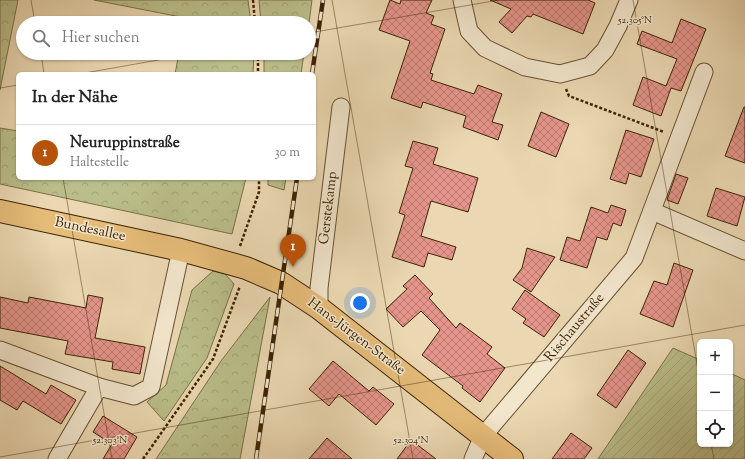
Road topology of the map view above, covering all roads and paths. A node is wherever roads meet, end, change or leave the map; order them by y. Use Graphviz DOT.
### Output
graph roads {
  1 [pos="253,0"];
  2 [pos="462,0"];
  3 [pos="629,0"];
  4 [pos="254,16"];
  5 [pos="258,60"];
  6 [pos="258,72"];
  7 [pos="704,72"];
  8 [pos="560,74"];
  9 [pos="341,108"];
  10 [pos="679,137"];
  11 [pos="259,180"];
  12 [pos="0,210"];
  13 [pos="652,211"];
  14 [pos="181,250"];
  15 [pos="745,251"];
  16 [pos="242,259"];
  17 [pos="319,308"];
  18 [pos="0,350"];
  19 [pos="99,387"];
  20 [pos="483,436"];
  21 [pos="57,459"];
  22 [pos="143,459"];
  23 [pos="473,459"];
  24 [pos="512,459"];
  1 -- 4 [label="path"];
  2 -- 8 [label="street"];
  3 -- 8 [label="street"];
  5 -- 6 [label="path"];
  7 -- 10 [label="street, Rischaustraße"];
  8 -- 10 [label="path"];
  9 -- 17 [label="street, Gerstekamp"];
  10 -- 13 [label="street, Rischaustraße"];
  11 -- 16 [label="path"];
  12 -- 14 [label="main road, Bundesallee"];
  13 -- 15 [label="street"];
  13 -- 20 [label="street, Rischaustraße"];
  14 -- 16 [label="main road, Hans-Jürgen-Straße"];
  14 -- 19 [label="street"];
  16 -- 17 [label="main road, Hans-Jürgen-Straße"];
  16 -- 22 [label="path"];
  17 -- 20 [label="main road, Hans-Jürgen-Straße"];
  18 -- 19 [label="street"];
  19 -- 21 [label="street"];
  20 -- 23 [label="street, Rischaustraße"];
  20 -- 24 [label="main road, Hans-Jürgen-Straße"];
}
